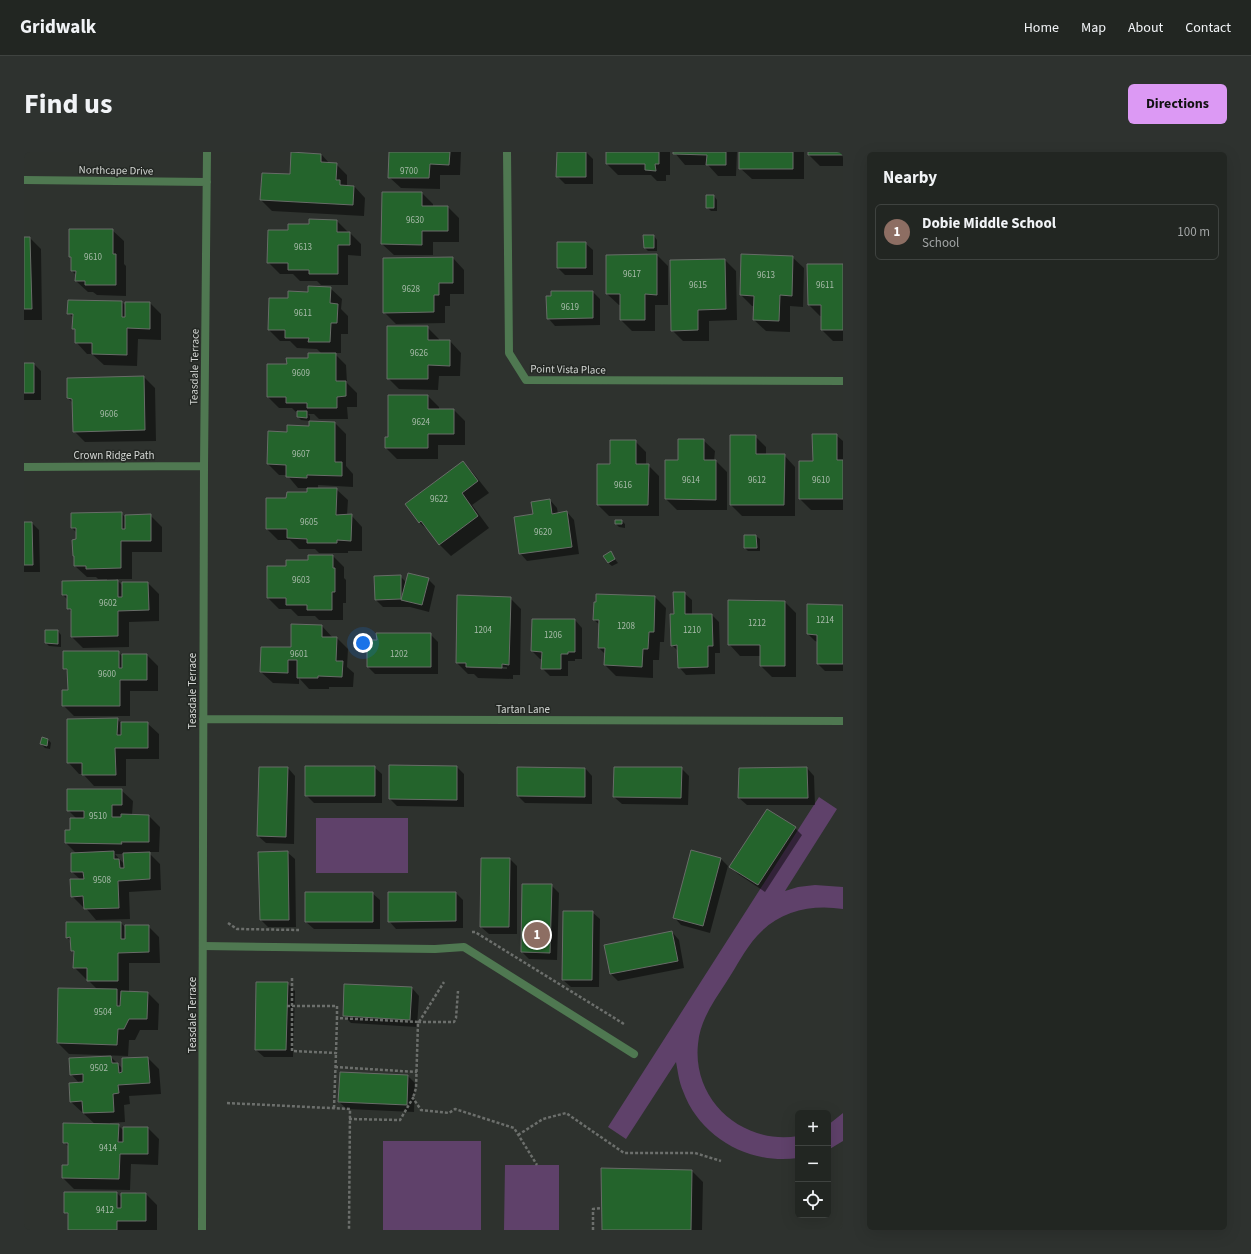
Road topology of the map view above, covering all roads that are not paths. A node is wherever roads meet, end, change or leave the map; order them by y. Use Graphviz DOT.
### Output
graph roads {
  1 [pos="207,152"];
  2 [pos="507,152"];
  3 [pos="24,180"];
  4 [pos="207,182"];
  5 [pos="843,381"];
  6 [pos="204,466"];
  7 [pos="24,467"];
  8 [pos="203,719"];
  9 [pos="843,721"];
  10 [pos="203,946"];
  11 [pos="634,1054"];
  12 [pos="202,1230"];
  1 -- 4 [label="street, Teasdale Terrace"];
  2 -- 5 [label="street, Point Vista Place"];
  3 -- 4 [label="street, Northcape Drive"];
  4 -- 6 [label="street, Teasdale Terrace"];
  6 -- 7 [label="street, Crown Ridge Path"];
  6 -- 8 [label="street, Teasdale Terrace"];
  8 -- 9 [label="street, Tartan Lane"];
  8 -- 10 [label="street, Teasdale Terrace"];
  10 -- 11 [label="street"];
  10 -- 12 [label="street, Teasdale Terrace"];
}
